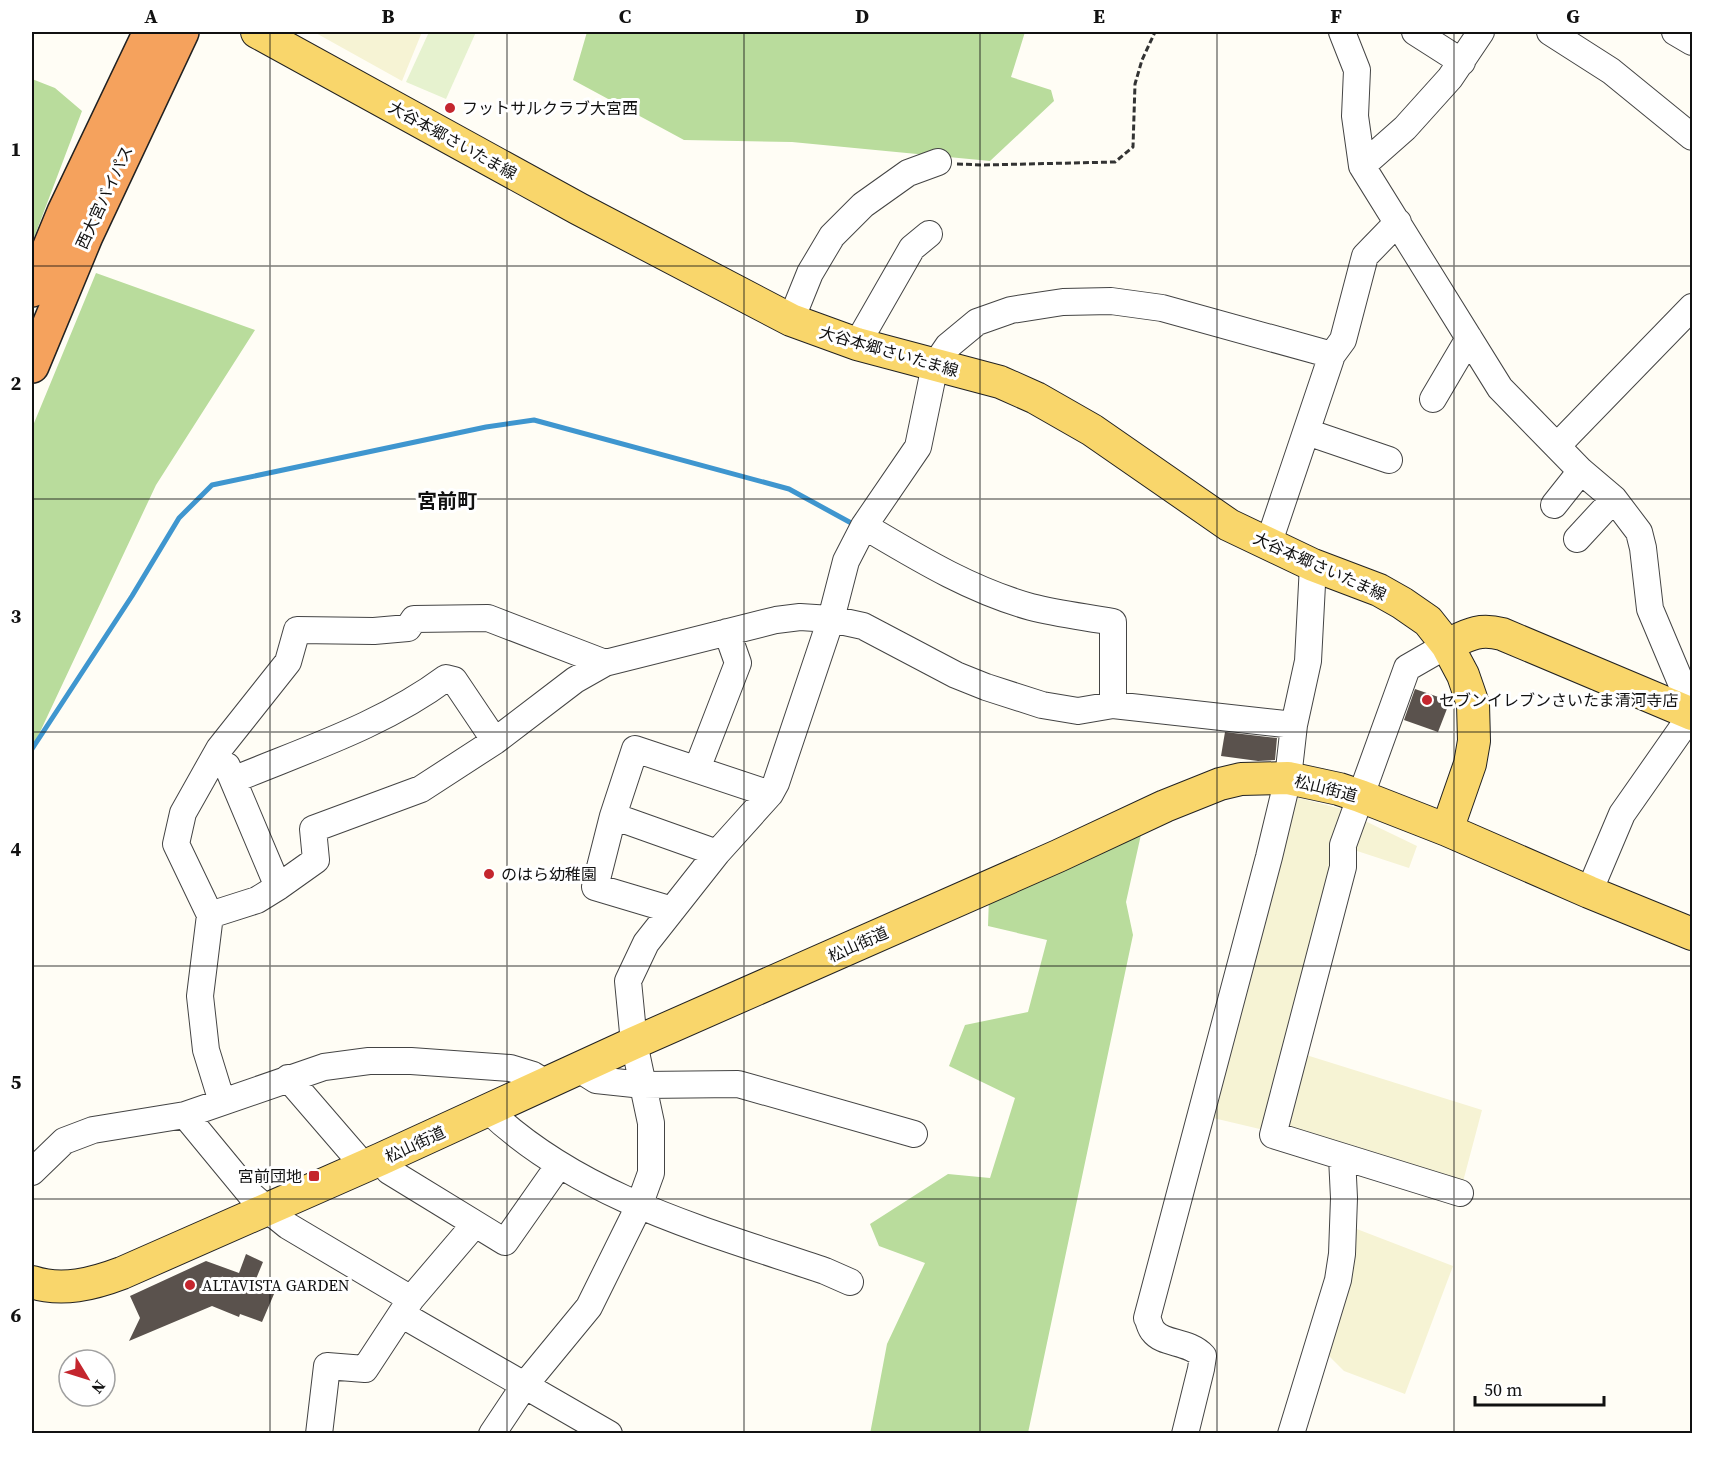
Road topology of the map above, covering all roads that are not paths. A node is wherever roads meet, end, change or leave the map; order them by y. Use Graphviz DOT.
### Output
graph roads {
  1 [pos="150,32"];
  2 [pos="182,32"];
  3 [pos="257,32"];
  4 [pos="1342,32"];
  5 [pos="1415,32"];
  6 [pos="1481,32"];
  7 [pos="1550,32"];
  8 [pos="1675,32"];
  9 [pos="1692,42"];
  10 [pos="1462,62"];
  11 [pos="1692,137"];
  12 [pos="938,162"];
  13 [pos="1362,166"];
  14 [pos="1398,222"];
  15 [pos="929,234"];
  16 [pos="32,290"];
  17 [pos="1692,307"];
  18 [pos="792,320"];
  19 [pos="1469,338"];
  20 [pos="857,344"];
  21 [pos="1332,355"];
  22 [pos="935,365"];
  23 [pos="32,366"];
  24 [pos="1434,399"];
  25 [pos="1307,432"];
  26 [pos="1557,446"];
  27 [pos="1389,460"];
  28 [pos="1581,471"];
  29 [pos="1614,499"];
  30 [pos="1554,505"];
  31 [pos="864,526"];
  32 [pos="1577,539"];
  33 [pos="1268,545"];
  34 [pos="1313,565"];
  35 [pos="831,619"];
  36 [pos="727,632"];
  37 [pos="1447,645"];
  38 [pos="605,663"];
  39 [pos="1689,704"];
  40 [pos="1113,705"];
  41 [pos="1294,724"];
  42 [pos="495,741"];
  43 [pos="219,749"];
  44 [pos="697,770"];
  45 [pos="1288,778"];
  46 [pos="233,780"];
  47 [pos="771,794"];
  48 [pos="1360,796"];
  49 [pos="614,816"];
  50 [pos="1448,830"];
  51 [pos="717,853"];
  52 [pos="278,887"];
  53 [pos="1589,892"];
  54 [pos="672,910"];
  55 [pos="210,915"];
  56 [pos="1692,934"];
  57 [pos="634,1043"];
  58 [pos="577,1068"];
  59 [pos="288,1078"];
  60 [pos="546,1083"];
  61 [pos="643,1085"];
  62 [pos="222,1102"];
  63 [pos="488,1110"];
  64 [pos="185,1114"];
  65 [pos="914,1134"];
  66 [pos="1342,1156"];
  67 [pos="373,1163"];
  68 [pos="559,1165"];
  69 [pos="32,1172"];
  70 [pos="1460,1193"];
  71 [pos="639,1206"];
  72 [pos="267,1209"];
  73 [pos="475,1224"];
  74 [pos="850,1282"];
  75 [pos="33,1286"];
  76 [pos="406,1306"];
  77 [pos="524,1386"];
  78 [pos="319,1434"];
  79 [pos="492,1434"];
  80 [pos="609,1434"];
  81 [pos="1185,1434"];
  82 [pos="1291,1434"];
  1 -- 16 [label="highway, 西大宮バイパス"];
  2 -- 23 [label="highway, 西大宮バイパス"];
  3 -- 18 [label="main road, 大谷本郷さいたま線"];
  4 -- 13 [label="street"];
  5 -- 10 [label="street"];
  6 -- 10 [label="street"];
  7 -- 11 [label="street"];
  8 -- 9 [label="street"];
  10 -- 13 [label="street"];
  12 -- 18 [label="street"];
  13 -- 14 [label="street"];
  14 -- 19 [label="street"];
  14 -- 21 [label="street"];
  15 -- 20 [label="street"];
  17 -- 26 [label="street"];
  18 -- 20 [label="main road, 大谷本郷さいたま線"];
  19 -- 24 [label="street"];
  19 -- 26 [label="street"];
  20 -- 22 [label="main road, 大谷本郷さいたま線"];
  21 -- 22 [label="street"];
  21 -- 25 [label="street"];
  22 -- 31 [label="street"];
  22 -- 33 [label="main road, 大谷本郷さいたま線"];
  25 -- 27 [label="street"];
  25 -- 33 [label="street"];
  26 -- 28 [label="street"];
  28 -- 29 [label="street"];
  28 -- 30 [label="street"];
  29 -- 32 [label="street"];
  29 -- 39 [label="street"];
  31 -- 35 [label="street"];
  31 -- 40 [label="street"];
  33 -- 34 [label="main road, 大谷本郷さいたま線"];
  34 -- 37 [label="main road, 大谷本郷さいたま線"];
  34 -- 41 [label="street"];
  35 -- 36 [label="street"];
  35 -- 40 [label="street"];
  35 -- 47 [label="street"];
  36 -- 38 [label="street"];
  36 -- 44 [label="street"];
  37 -- 39 [label="main road"];
  37 -- 48 [label="street"];
  37 -- 50 [label="main road, 大谷本郷さいたま線"];
  38 -- 42 [label="street"];
  38 -- 43 [label="street"];
  39 -- 53 [label="street"];
  40 -- 41 [label="street"];
  41 -- 45 [label="street"];
  42 -- 46 [label="street"];
  42 -- 52 [label="street"];
  43 -- 46 [label="street"];
  43 -- 55 [label="street"];
  44 -- 47 [label="street"];
  44 -- 49 [label="street"];
  45 -- 48 [label="main road, 松山街道"];
  45 -- 57 [label="main road, 松山街道"];
  45 -- 81 [label="street"];
  46 -- 52 [label="street"];
  47 -- 51 [label="street"];
  48 -- 50 [label="main road, 松山街道"];
  48 -- 66 [label="street"];
  49 -- 51 [label="street"];
  49 -- 54 [label="street"];
  50 -- 53 [label="main road, 松山街道"];
  51 -- 54 [label="street"];
  52 -- 55 [label="street"];
  53 -- 56 [label="main road, 松山街道"];
  54 -- 57 [label="street"];
  55 -- 62 [label="street"];
  57 -- 58 [label="main road, 松山街道"];
  57 -- 61 [label="street"];
  58 -- 60 [label="main road, 松山街道"];
  58 -- 61 [label="street"];
  59 -- 60 [label="street"];
  59 -- 62 [label="street"];
  59 -- 67 [label="street"];
  60 -- 63 [label="main road, 松山街道"];
  61 -- 65 [label="street"];
  61 -- 71 [label="street"];
  62 -- 64 [label="street"];
  63 -- 67 [label="main road, 松山街道"];
  63 -- 68 [label="street"];
  64 -- 69 [label="street"];
  64 -- 72 [label="street"];
  66 -- 70 [label="street"];
  66 -- 82 [label="street"];
  67 -- 72 [label="main road, 松山街道"];
  67 -- 73 [label="street"];
  68 -- 71 [label="street"];
  68 -- 73 [label="street"];
  71 -- 74 [label="street"];
  71 -- 77 [label="street"];
  72 -- 75 [label="main road, 松山街道"];
  72 -- 76 [label="street"];
  73 -- 76 [label="street"];
  76 -- 77 [label="street"];
  76 -- 78 [label="street"];
  77 -- 79 [label="street"];
  77 -- 80 [label="street"];
}
